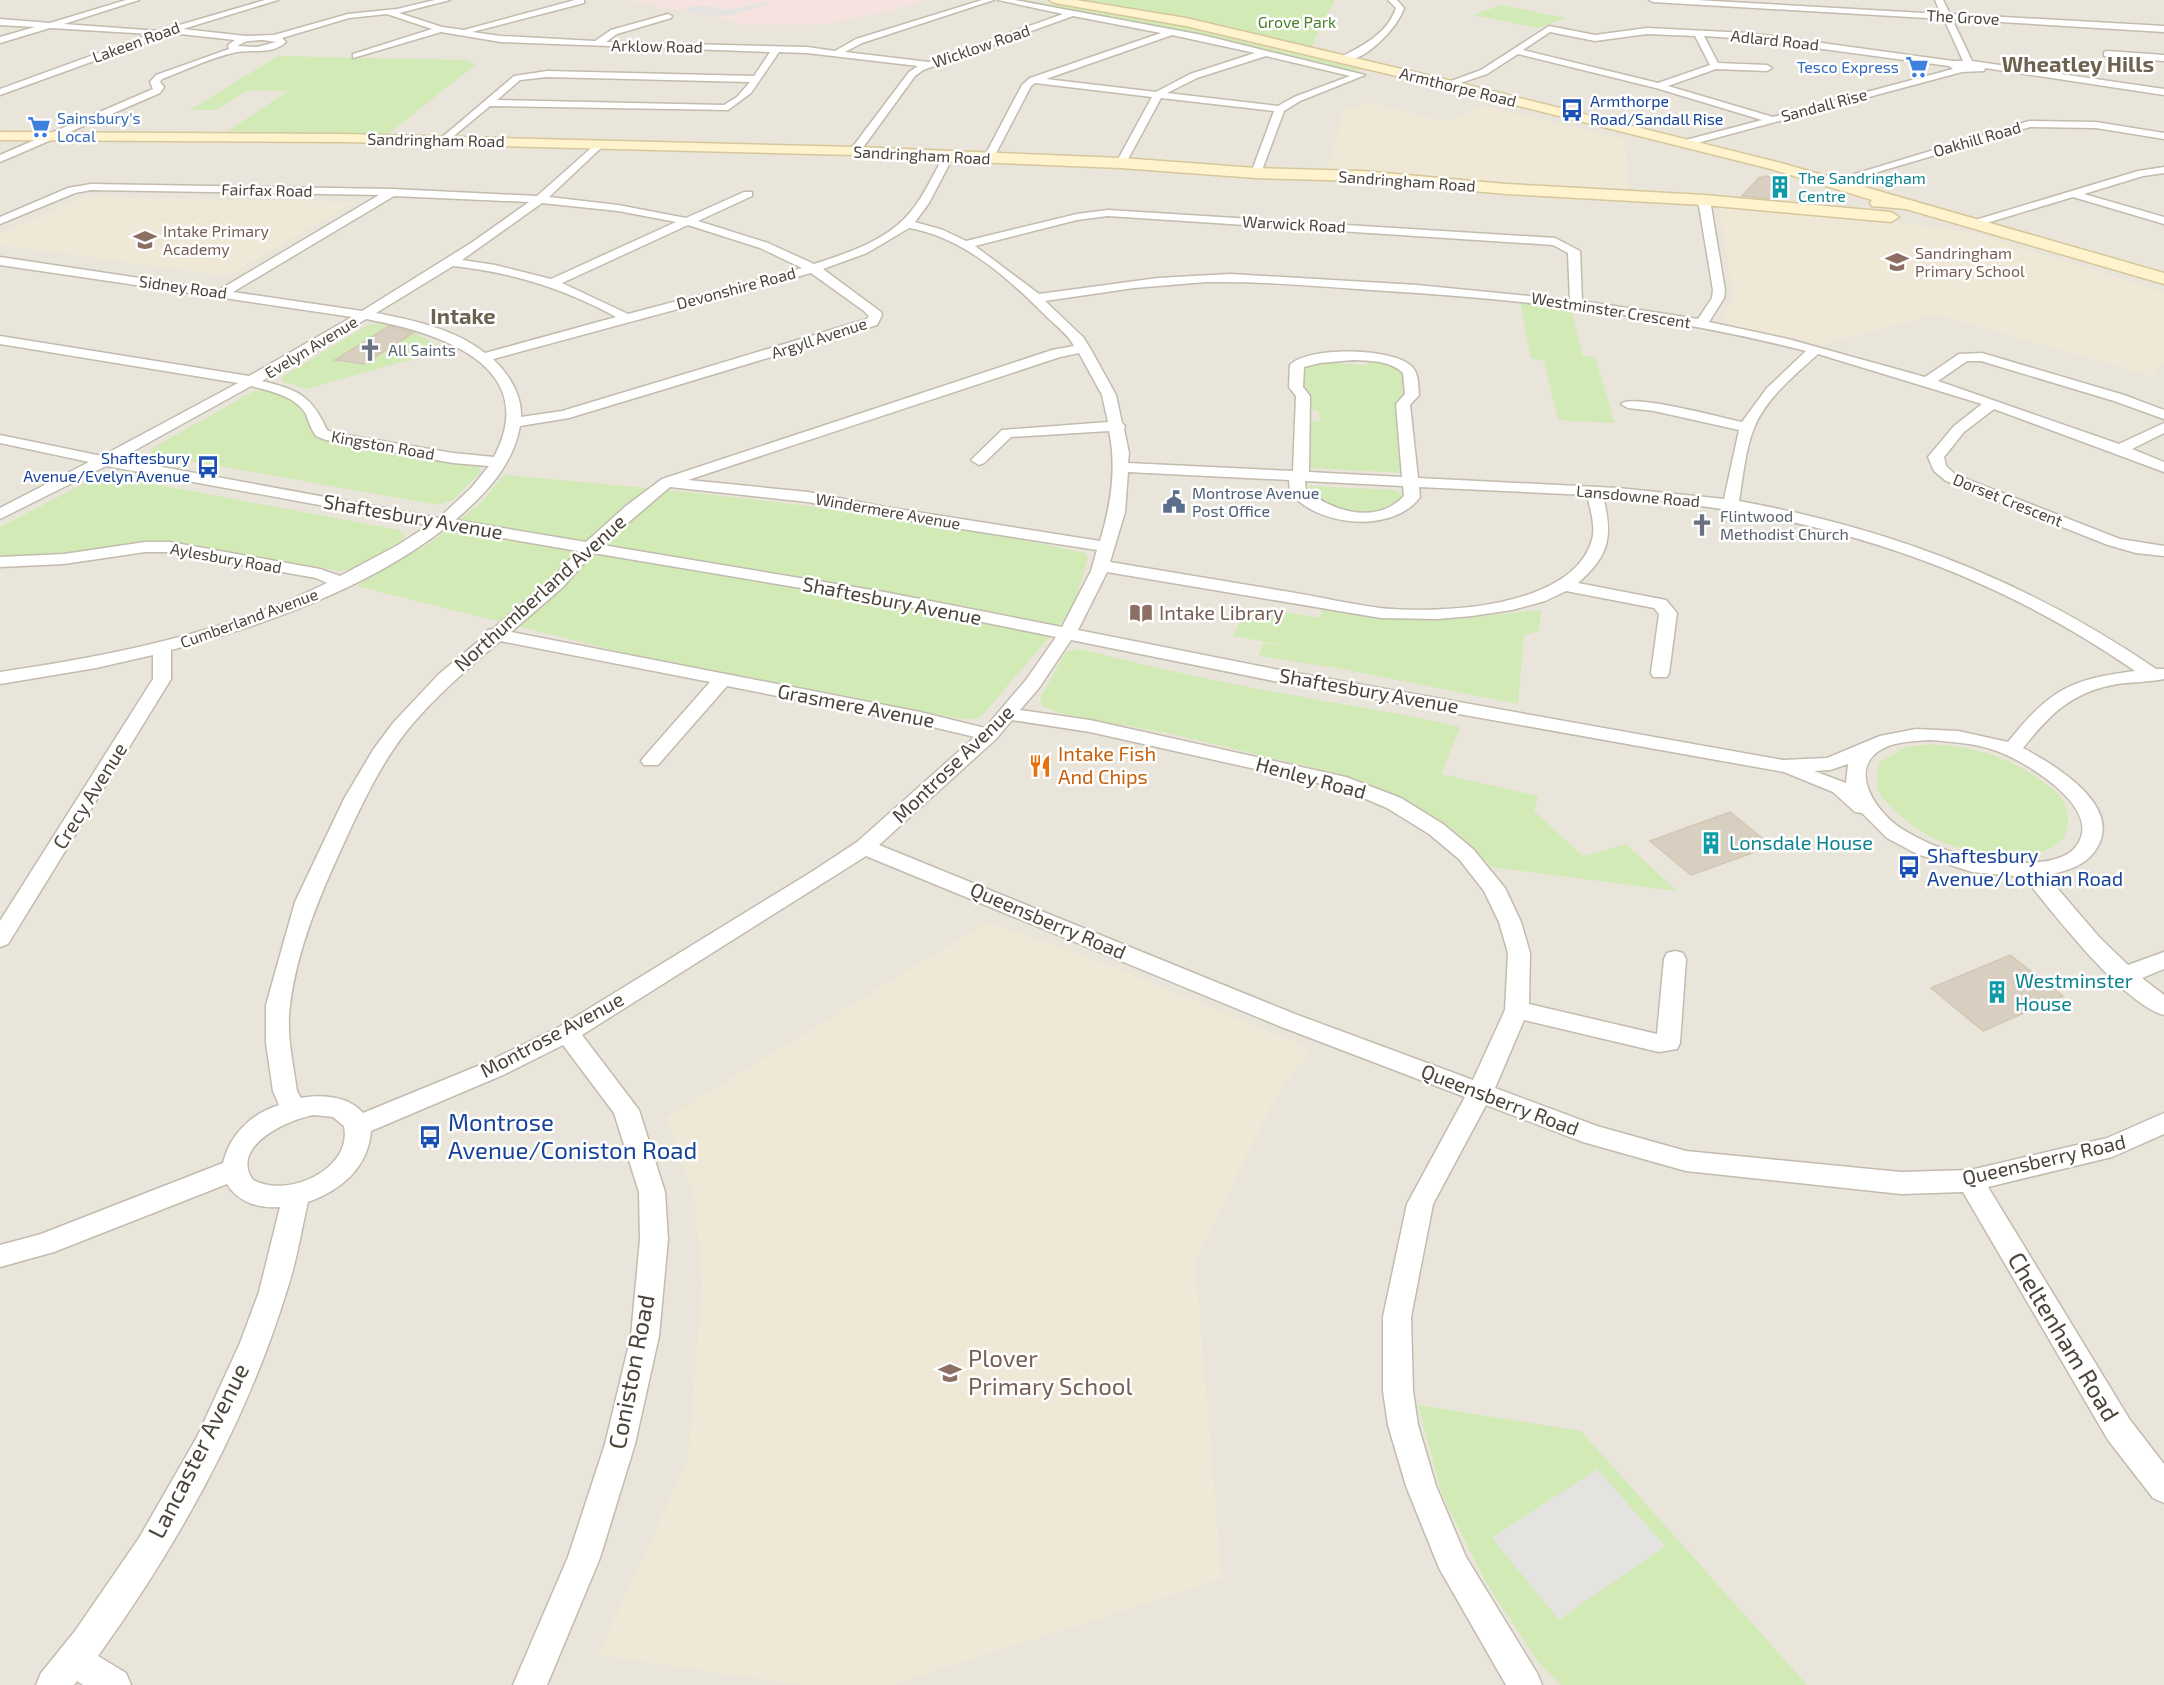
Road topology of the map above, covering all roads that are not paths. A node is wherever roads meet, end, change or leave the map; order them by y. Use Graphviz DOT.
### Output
graph roads {
  1 [pos="135,0"];
  2 [pos="274,0"];
  3 [pos="446,0"];
  4 [pos="990,0"];
  5 [pos="1002,0"];
  6 [pos="1055,0"];
  7 [pos="1392,0"];
  8 [pos="1653,0"];
  9 [pos="1939,0"];
  10 [pos="581,1"];
  11 [pos="388,12"];
  12 [pos="1074,13"];
  13 [pos="668,16"];
  14 [pos="1947,16"];
  15 [pos="0,22"];
  16 [pos="49,24"];
  17 [pos="441,29"];
  18 [pos="2164,29"];
  19 [pos="162,32"];
  20 [pos="460,32"];
  21 [pos="1173,32"];
  22 [pos="1698,33"];
  23 [pos="274,38"];
  24 [pos="1595,38"];
  25 [pos="249,39"];
  26 [pos="0,40"];
  27 [pos="597,45"];
  28 [pos="1627,46"];
  29 [pos="235,47"];
  30 [pos="776,49"];
  31 [pos="1517,51"];
  32 [pos="838,52"];
  33 [pos="1266,53"];
  34 [pos="2107,54"];
  35 [pos="356,56"];
  36 [pos="2164,58"];
  37 [pos="1344,59"];
  38 [pos="928,64"];
  39 [pos="1715,66"];
  40 [pos="1971,67"];
  41 [pos="1379,68"];
  42 [pos="1767,68"];
  43 [pos="1359,75"];
  44 [pos="757,79"];
  45 [pos="1034,80"];
  46 [pos="1448,84"];
  47 [pos="1659,86"];
  48 [pos="0,92"];
  49 [pos="2164,94"];
  50 [pos="1158,95"];
  51 [pos="487,103"];
  52 [pos="1280,109"];
  53 [pos="1772,119"];
  54 [pos="0,136"];
  55 [pos="50,136"];
  56 [pos="2164,136"];
  57 [pos="444,141"];
  58 [pos="1686,143"];
  59 [pos="599,144"];
  60 [pos="855,151"];
  61 [pos="948,157"];
  62 [pos="0,159"];
  63 [pos="988,159"];
  64 [pos="1121,163"];
  65 [pos="2163,170"];
  66 [pos="1256,173"];
  67 [pos="1830,183"];
  68 [pos="392,192"];
  69 [pos="1856,192"];
  70 [pos="748,194"];
  71 [pos="2073,194"];
  72 [pos="541,198"];
  73 [pos="1704,200"];
  74 [pos="1873,207"];
  75 [pos="1894,210"];
  76 [pos="1842,212"];
  77 [pos="2164,220"];
  78 [pos="0,221"];
  79 [pos="690,221"];
  80 [pos="1976,223"];
  81 [pos="906,224"];
  82 [pos="963,245"];
  83 [pos="0,261"];
  84 [pos="449,262"];
  85 [pos="811,268"];
  86 [pos="2164,279"];
  87 [pos="552,283"];
  88 [pos="222,293"];
  89 [pos="1039,298"];
  90 [pos="1576,304"];
  91 [pos="365,315"];
  92 [pos="627,318"];
  93 [pos="1701,324"];
  94 [pos="0,340"];
  95 [pos="1083,348"];
  96 [pos="1814,351"];
  97 [pos="483,358"];
  98 [pos="252,381"];
  99 [pos="1926,382"];
  100 [pos="1628,404"];
  101 [pos="1991,404"];
  102 [pos="2164,415"];
  103 [pos="514,422"];
  104 [pos="1118,426"];
  105 [pos="1747,427"];
  106 [pos="2164,427"];
  107 [pos="0,439"];
  108 [pos="2119,450"];
  109 [pos="979,460"];
  110 [pos="105,461"];
  111 [pos="501,462"];
  112 [pos="1123,467"];
  113 [pos="2164,467"];
  114 [pos="1299,477"];
  115 [pos="667,482"];
  116 [pos="1410,482"];
  117 [pos="1594,491"];
  118 [pos="1731,505"];
  119 [pos="0,513"];
  120 [pos="442,523"];
  121 [pos="1108,547"];
  122 [pos="589,548"];
  123 [pos="2164,551"];
  124 [pos="0,562"];
  125 [pos="1103,566"];
  126 [pos="343,582"];
  127 [pos="1564,585"];
  128 [pos="494,634"];
  129 [pos="1068,635"];
  130 [pos="162,648"];
  131 [pos="1660,673"];
  132 [pos="2158,674"];
  133 [pos="0,678"];
  134 [pos="722,680"];
  135 [pos="1008,714"];
  136 [pos="989,735"];
  137 [pos="1874,746"];
  138 [pos="2011,750"];
  139 [pos="651,761"];
  140 [pos="1784,766"];
  141 [pos="1875,817"];
  142 [pos="864,847"];
  143 [pos="2030,870"];
  144 [pos="0,939"];
  145 [pos="1675,959"];
  146 [pos="2164,960"];
  147 [pos="2123,976"];
  148 [pos="2164,1007"];
  149 [pos="1518,1010"];
  150 [pos="567,1033"];
  151 [pos="1480,1093"];
  152 [pos="293,1109"];
  153 [pos="2164,1123"];
  154 [pos="358,1126"];
  155 [pos="234,1170"];
  156 [pos="1970,1181"];
  157 [pos="296,1195"];
  158 [pos="0,1256"];
  159 [pos="2164,1488"];
  160 [pos="74,1660"];
  161 [pos="53,1685"];
  162 [pos="114,1685"];
  163 [pos="530,1685"];
  164 [pos="1525,1685"];
  1 -- 16 [label="street"];
  2 -- 19 [label="street, Lakeen Road"];
  3 -- 11 [label="street"];
  4 -- 32 [label="street"];
  5 -- 12 [label="street"];
  6 -- 37 [label="street, Armthorpe Road"];
  7 -- 37 [label="street"];
  8 -- 14 [label="street, The Grove"];
  9 -- 14 [label="street"];
  10 -- 20 [label="street"];
  11 -- 17 [label="street, Arklow Road"];
  11 -- 23 [label="street"];
  12 -- 21 [label="street"];
  12 -- 38 [label="street, Wicklow Road"];
  13 -- 27 [label="street"];
  14 -- 18 [label="street, The Grove"];
  14 -- 40 [label="street"];
  15 -- 16 [label="street"];
  16 -- 19 [label="street"];
  16 -- 26 [label="street"];
  17 -- 20 [label="street, Arklow Road"];
  17 -- 35 [label="street"];
  19 -- 25 [label="street"];
  19 -- 29 [label="street"];
  19 -- 48 [label="street, Lakeen Road"];
  20 -- 27 [label="street, Arklow Road"];
  21 -- 33 [label="street"];
  21 -- 45 [label="street"];
  22 -- 24 [label="street, Adlard Road"];
  22 -- 39 [label="street"];
  22 -- 40 [label="street, Adlard Road"];
  23 -- 25 [label="street"];
  23 -- 29 [label="street"];
  24 -- 28 [label="street, Adlard Road"];
  24 -- 31 [label="street, Adlard Road"];
  25 -- 29 [label="street"];
  27 -- 30 [label="street, Arklow Road"];
  29 -- 55 [label="street"];
  30 -- 32 [label="street, Arklow Road"];
  30 -- 44 [label="street"];
  31 -- 46 [label="street"];
  31 -- 47 [label="street"];
  32 -- 38 [label="street, Arklow Road"];
  33 -- 43 [label="street"];
  33 -- 50 [label="street"];
  34 -- 36 [label="street"];
  37 -- 41 [label="street, Armthorpe Road"];
  38 -- 60 [label="street, Wicklow Road"];
  39 -- 42 [label="street"];
  39 -- 47 [label="street"];
  40 -- 49 [label="street"];
  40 -- 53 [label="street, Sandall Rise"];
  41 -- 43 [label="street"];
  41 -- 46 [label="street, Armthorpe Road"];
  43 -- 52 [label="street"];
  44 -- 51 [label="street"];
  44 -- 51 [label="street"];
  45 -- 50 [label="street"];
  45 -- 63 [label="street"];
  46 -- 58 [label="street, Armthorpe Road"];
  47 -- 53 [label="street"];
  50 -- 52 [label="street"];
  50 -- 64 [label="street"];
  51 -- 57 [label="street"];
  52 -- 66 [label="street"];
  53 -- 58 [label="street, Sandall Rise"];
  54 -- 55 [label="street, Sandringham Road"];
  55 -- 57 [label="street, Sandringham Road"];
  55 -- 62 [label="street"];
  56 -- 67 [label="street, Oakhill Road"];
  57 -- 59 [label="street, Sandringham Road"];
  58 -- 67 [label="street, Armthorpe Road"];
  59 -- 60 [label="street, Sandringham Road"];
  59 -- 72 [label="street, Evelyn Avenue"];
  60 -- 61 [label="street, Sandringham Road"];
  61 -- 63 [label="street, Sandringham Road"];
  61 -- 81 [label="street, Devonshire Road"];
  63 -- 64 [label="street, Sandringham Road"];
  64 -- 66 [label="street, Sandringham Road"];
  65 -- 71 [label="street"];
  66 -- 73 [label="street, Sandringham Road"];
  67 -- 69 [label="street, Armthorpe Road"];
  68 -- 72 [label="street, Fairfax Road"];
  68 -- 78 [label="street, Fairfax Road"];
  68 -- 88 [label="street"];
  69 -- 74 [label="street, Armthorpe Road"];
  69 -- 75 [label="street, Armthorpe Road"];
  70 -- 79 [label="street"];
  71 -- 77 [label="street"];
  71 -- 80 [label="street"];
  72 -- 79 [label="street, Argyll Avenue"];
  72 -- 84 [label="street, Evelyn Avenue"];
  73 -- 76 [label="street, Sandringham Road"];
  73 -- 93 [label="street"];
  74 -- 75 [label="street, Armthorpe Road"];
  74 -- 76 [label="street, Sandringham Road"];
  75 -- 76 [label="street, Sandringham Road"];
  75 -- 80 [label="street"];
  79 -- 85 [label="street, Argyll Avenue"];
  79 -- 87 [label="street"];
  80 -- 86 [label="street"];
  81 -- 82 [label="street, Montrose Avenue"];
  81 -- 85 [label="street, Devonshire Road"];
  82 -- 89 [label="street, Montrose Avenue"];
  82 -- 90 [label="street, Warwick Road"];
  83 -- 88 [label="street, Sidney Road"];
  84 -- 87 [label="street"];
  84 -- 91 [label="street, Evelyn Avenue"];
  85 -- 92 [label="street, Devonshire Road"];
  85 -- 103 [label="street, Argyll Avenue"];
  87 -- 92 [label="street"];
  88 -- 91 [label="street, Sidney Road"];
  89 -- 90 [label="street, Westminster Crescent"];
  89 -- 95 [label="street, Montrose Avenue"];
  90 -- 93 [label="street, Westminster Crescent"];
  91 -- 97 [label="street, Cumberland Avenue"];
  91 -- 98 [label="street, Evelyn Avenue"];
  92 -- 97 [label="street, Devonshire Road"];
  93 -- 96 [label="street, Westminster Crescent"];
  94 -- 98 [label="street, Kingston Road"];
  95 -- 104 [label="street, Montrose Avenue"];
  95 -- 115 [label="street, Northumberland Avenue"];
  96 -- 99 [label="street, Westminster Crescent"];
  96 -- 105 [label="street"];
  97 -- 103 [label="street, Cumberland Avenue"];
  98 -- 110 [label="street, Evelyn Avenue"];
  98 -- 111 [label="street, Kingston Road"];
  99 -- 101 [label="street, Westminster Crescent"];
  99 -- 102 [label="street"];
  100 -- 105 [label="street"];
  101 -- 108 [label="street, Westminster Crescent"];
  101 -- 123 [label="street, Dorset Crescent"];
  103 -- 111 [label="street, Cumberland Avenue"];
  104 -- 109 [label="street"];
  104 -- 112 [label="street, Montrose Avenue"];
  105 -- 118 [label="street"];
  106 -- 108 [label="street"];
  107 -- 110 [label="street, Shaftesbury Avenue"];
  108 -- 113 [label="street, Westminster Crescent"];
  110 -- 119 [label="street, Evelyn Avenue"];
  110 -- 120 [label="street, Shaftesbury Avenue"];
  111 -- 120 [label="street, Cumberland Avenue"];
  112 -- 114 [label="street, Lansdowne Road"];
  112 -- 121 [label="street, Montrose Avenue"];
  114 -- 116 [label="street, Lansdowne Road"];
  114 -- 116 [label="street"];
  114 -- 116 [label="street"];
  115 -- 121 [label="street, Windermere Avenue"];
  115 -- 122 [label="street, Northumberland Avenue"];
  116 -- 117 [label="street, Lansdowne Road"];
  117 -- 118 [label="street, Lansdowne Road"];
  117 -- 127 [label="street"];
  118 -- 132 [label="street, Lansdowne Road"];
  120 -- 122 [label="street, Shaftesbury Avenue"];
  120 -- 126 [label="street, Cumberland Avenue"];
  121 -- 125 [label="street, Montrose Avenue"];
  122 -- 128 [label="street, Northumberland Avenue"];
  122 -- 129 [label="street, Shaftesbury Avenue"];
  124 -- 126 [label="street, Aylesbury Road"];
  125 -- 127 [label="street"];
  125 -- 129 [label="street, Montrose Avenue"];
  126 -- 130 [label="street, Cumberland Avenue"];
  127 -- 131 [label="street"];
  128 -- 134 [label="street, Grasmere Avenue"];
  128 -- 152 [label="street, Northumberland Avenue"];
  129 -- 135 [label="street, Montrose Avenue"];
  129 -- 140 [label="street, Shaftesbury Avenue"];
  130 -- 133 [label="street, Cumberland Avenue"];
  130 -- 144 [label="street, Crecy Avenue"];
  132 -- 138 [label="street"];
  134 -- 136 [label="street, Grasmere Avenue"];
  134 -- 139 [label="street"];
  135 -- 136 [label="street, Montrose Avenue"];
  135 -- 149 [label="street, Henley Road"];
  136 -- 142 [label="street, Montrose Avenue"];
  137 -- 138 [label="street, Shaftesbury Avenue"];
  137 -- 140 [label="street, Shaftesbury Avenue"];
  137 -- 141 [label="street"];
  138 -- 143 [label="street, Shaftesbury Avenue"];
  140 -- 141 [label="street, Shaftesbury Avenue"];
  141 -- 143 [label="street, Shaftesbury Avenue"];
  142 -- 150 [label="street, Montrose Avenue"];
  142 -- 151 [label="street, Queensberry Road"];
  143 -- 147 [label="street"];
  145 -- 149 [label="street"];
  146 -- 147 [label="street"];
  147 -- 148 [label="street"];
  149 -- 151 [label="street, Henley Road"];
  150 -- 154 [label="street, Montrose Avenue"];
  150 -- 163 [label="street, Coniston Road"];
  151 -- 156 [label="street, Queensberry Road"];
  151 -- 164 [label="street"];
  152 -- 154 [label="street"];
  152 -- 155 [label="street"];
  153 -- 156 [label="street, Queensberry Road"];
  154 -- 157 [label="street"];
  155 -- 157 [label="street"];
  155 -- 158 [label="street"];
  156 -- 159 [label="street, Cheltenham Road"];
  157 -- 160 [label="street, Lancaster Avenue"];
  160 -- 161 [label="street, Lancaster Avenue"];
  160 -- 162 [label="street"];
}
